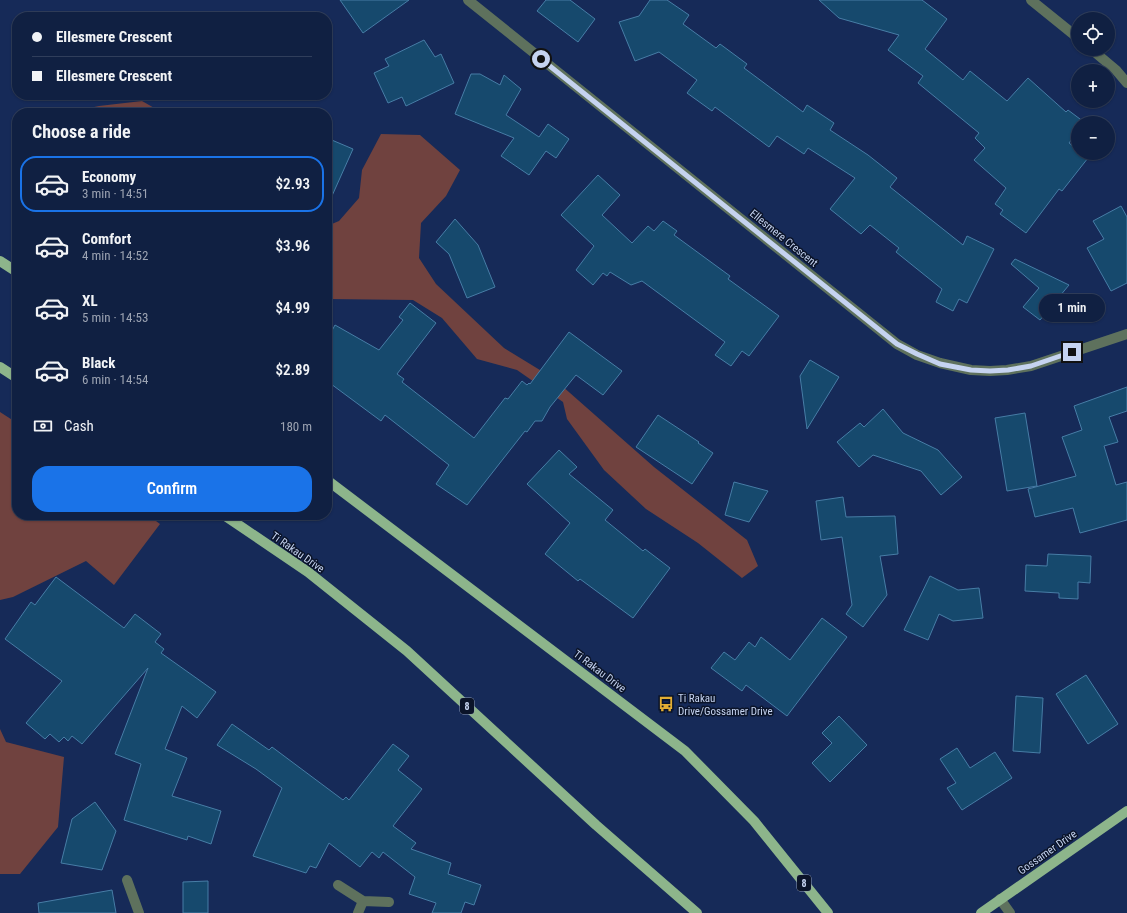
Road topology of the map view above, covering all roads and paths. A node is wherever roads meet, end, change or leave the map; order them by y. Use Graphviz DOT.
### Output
graph roads {
  1 [pos="468,0"];
  2 [pos="1031,0"];
  3 [pos="1071,32"];
  4 [pos="1099,56"];
  5 [pos="1127,83"];
  6 [pos="0,261"];
  7 [pos="12,269"];
  8 [pos="1127,334"];
  9 [pos="0,367"];
  10 [pos="12,375"];
  11 [pos="332,484"];
  12 [pos="231,520"];
  13 [pos="1127,811"];
  14 [pos="127,880"];
  15 [pos="338,885"];
  16 [pos="1000,899"];
  17 [pos="363,901"];
  18 [pos="389,902"];
  19 [pos="139,913"];
  20 [pos="358,913"];
  21 [pos="697,913"];
  22 [pos="828,913"];
  23 [pos="981,913"];
  24 [pos="1010,913"];
  1 -- 8 [label="street, Ellesmere Crescent"];
  2 -- 3 [label="street"];
  4 -- 5 [label="street"];
  6 -- 7 [label="main road"];
  9 -- 10 [label="main road"];
  11 -- 22 [label="main road, Ti Rakau Drive / 8"];
  12 -- 21 [label="main road, Ti Rakau Drive / 8"];
  13 -- 16 [label="main road, Gossamer Drive"];
  14 -- 19 [label="street"];
  15 -- 17 [label="street"];
  16 -- 23 [label="main road, Gossamer Drive"];
  16 -- 24 [label="street"];
  17 -- 18 [label="street"];
  17 -- 20 [label="street"];
}
